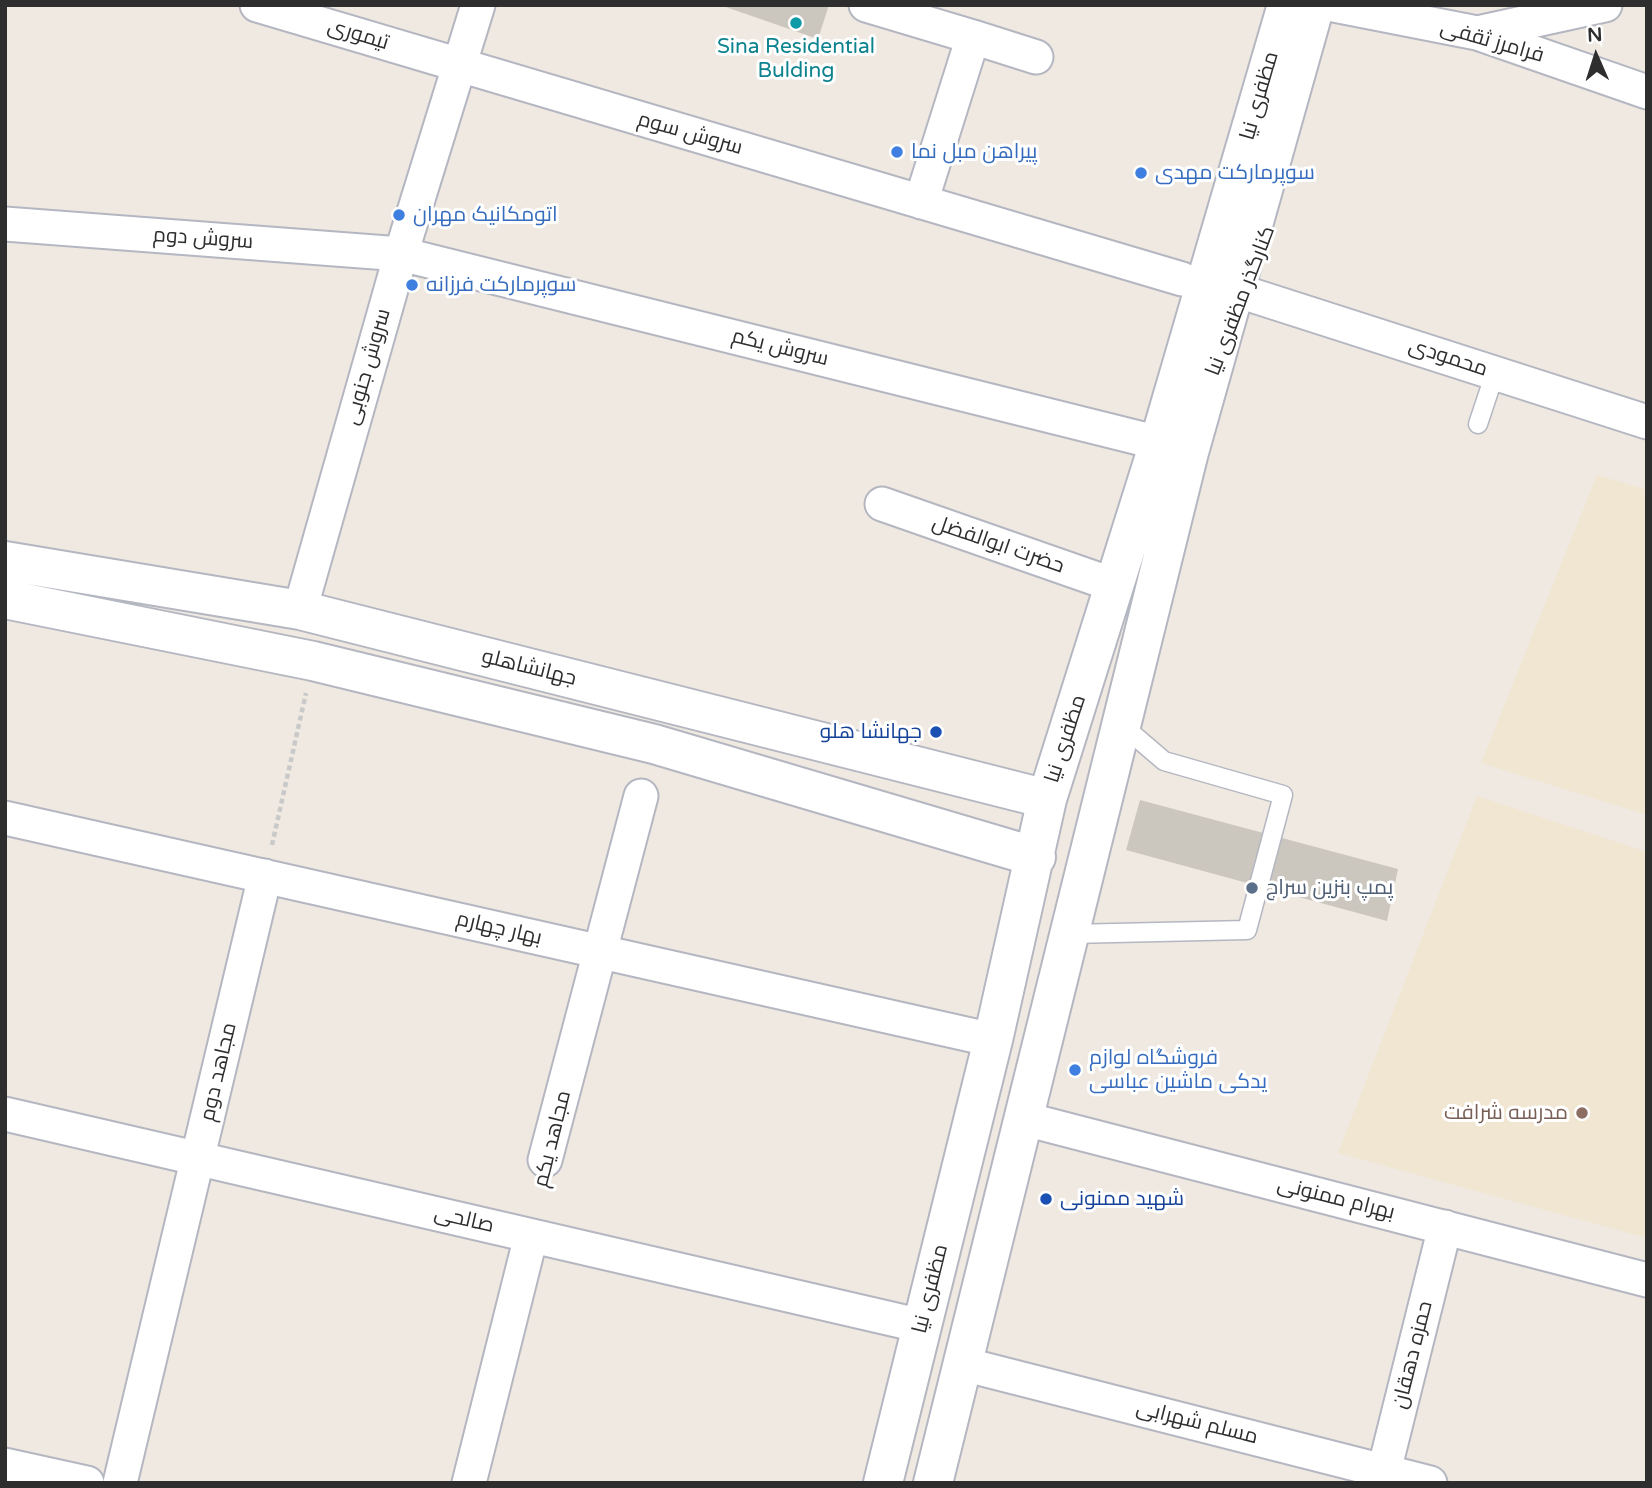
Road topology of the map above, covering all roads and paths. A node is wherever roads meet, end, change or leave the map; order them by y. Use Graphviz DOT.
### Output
graph roads {
  1 [pos="257,5"];
  2 [pos="478,5"];
  3 [pos="866,5"];
  4 [pos="1264,5"];
  5 [pos="1287,5"];
  6 [pos="1315,5"];
  7 [pos="1333,5"];
  8 [pos="1605,5"];
  9 [pos="1477,33"];
  10 [pos="972,37"];
  11 [pos="1035,57"];
  12 [pos="459,66"];
  13 [pos="1647,92"];
  14 [pos="921,202"];
  15 [pos="5,224"];
  16 [pos="401,254"];
  17 [pos="1182,279"];
  18 [pos="1248,293"];
  19 [pos="1495,373"];
  20 [pos="1205,394"];
  21 [pos="1647,422"];
  22 [pos="1478,425"];
  23 [pos="1159,443"];
  24 [pos="882,504"];
  25 [pos="5,561"];
  26 [pos="1114,585"];
  27 [pos="5,599"];
  28 [pos="300,610"];
  29 [pos="313,660"];
  30 [pos="1122,724"];
  31 [pos="848,748"];
  32 [pos="641,796"];
  33 [pos="833,797"];
  34 [pos="1047,799"];
  35 [pos="5,818"];
  36 [pos="1036,857"];
  37 [pos="265,876"];
  38 [pos="1070,934"];
  39 [pos="602,952"];
  40 [pos="993,1040"];
  41 [pos="5,1114"];
  42 [pos="1025,1119"];
  43 [pos="198,1159"];
  44 [pos="545,1160"];
  45 [pos="1444,1227"];
  46 [pos="531,1236"];
  47 [pos="1647,1280"];
  48 [pos="922,1326"];
  49 [pos="963,1364"];
  50 [pos="5,1465"];
  51 [pos="1382,1477"];
  52 [pos="87,1483"];
  53 [pos="120,1483"];
  54 [pos="469,1483"];
  55 [pos="883,1483"];
  56 [pos="933,1483"];
  57 [pos="1430,1483"];
  1 -- 12 [label="street, تیموری"];
  2 -- 12 [label="street, سروش جنوبی"];
  3 -- 10 [label="street"];
  4 -- 17 [label="main road"];
  5 -- 23 [label="main road, مظفری نیا"];
  6 -- 20 [label="main road, مظفری نیا"];
  7 -- 9 [label="street, فرامرز ثقفی"];
  7 -- 18 [label="main road, کنارگذر مظفری نیا"];
  8 -- 9 [label="street"];
  9 -- 13 [label="street, فرامرز ثقفی"];
  10 -- 11 [label="street"];
  10 -- 14 [label="street"];
  12 -- 14 [label="street, سروش سوم"];
  12 -- 16 [label="street, سروش جنوبی"];
  14 -- 17 [label="street, سروش سوم"];
  15 -- 16 [label="street, سروش دوم"];
  16 -- 23 [label="street, سروش یکم"];
  16 -- 28 [label="street, سروش جنوبی"];
  17 -- 23 [label="main road"];
  18 -- 19 [label="street, محمودی"];
  18 -- 20 [label="main road, کنارگذر مظفری نیا"];
  19 -- 21 [label="street, محمودی"];
  19 -- 22 [label="lane"];
  20 -- 30 [label="main road, مظفری نیا"];
  23 -- 26 [label="main road, مظفری نیا"];
  24 -- 26 [label="street, حضرت ابوالفضل"];
  25 -- 28 [label="main road, جهانشاهلو"];
  26 -- 34 [label="main road, مظفری نیا"];
  27 -- 29 [label="main road, جهانشاهلو"];
  28 -- 31 [label="main road, جهانشاهلو"];
  29 -- 33 [label="main road, جهانشاهلو"];
  29 -- 37 [label="path"];
  30 -- 38 [label="main road, مظفری نیا"];
  30 -- 38 [label="lane"];
  31 -- 33 [label="main road"];
  31 -- 34 [label="main road, جهانشاهلو"];
  32 -- 39 [label="street, مجاهد یکم"];
  33 -- 36 [label="main road, جهانشاهلو"];
  34 -- 36 [label="main road, مظفری نیا"];
  35 -- 37 [label="street, بهار چهارم"];
  36 -- 40 [label="main road, مظفری نیا"];
  37 -- 39 [label="street, بهار چهارم"];
  37 -- 43 [label="street, مجاهد دوم"];
  38 -- 42 [label="main road, مظفری نیا"];
  39 -- 40 [label="street, بهار چهارم"];
  39 -- 44 [label="street, مجاهد یکم"];
  40 -- 48 [label="main road, مظفری نیا"];
  41 -- 43 [label="street, صالحی"];
  42 -- 45 [label="street, بهرام ممنونی"];
  42 -- 49 [label="main road, مظفری نیا"];
  43 -- 46 [label="street, صالحی"];
  43 -- 53 [label="street, مجاهد دوم"];
  45 -- 47 [label="street, بهرام ممنونی"];
  45 -- 51 [label="street, حمزه دهقان"];
  46 -- 48 [label="street, صالحی"];
  46 -- 54 [label="street"];
  48 -- 55 [label="main road, مظفری نیا"];
  49 -- 51 [label="street, مسلم شهرابی"];
  49 -- 56 [label="main road, مظفری نیا"];
  50 -- 52 [label="street"];
  51 -- 57 [label="street, مسلم شهرابی"];
}
